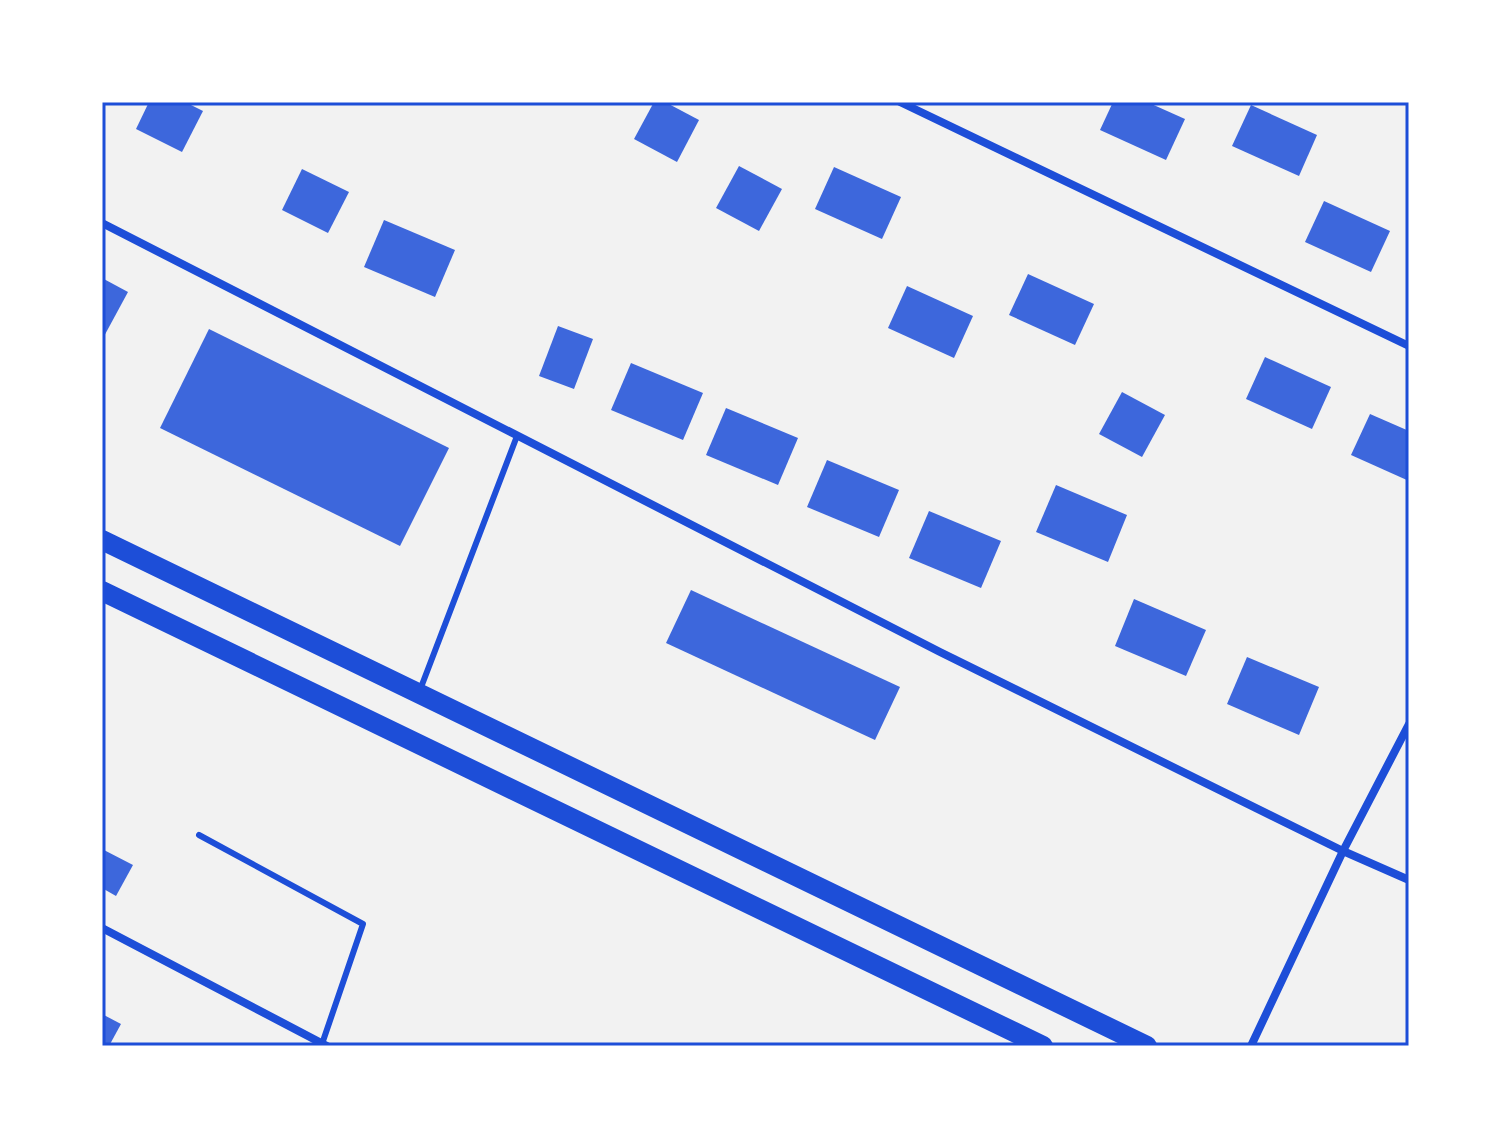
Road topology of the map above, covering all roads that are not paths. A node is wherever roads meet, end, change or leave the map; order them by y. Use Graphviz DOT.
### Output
graph roads {
  1 [pos="900,102"];
  2 [pos="102,223"];
  3 [pos="1409,346"];
  4 [pos="517,436"];
  5 [pos="102,540"];
  6 [pos="102,591"];
  7 [pos="418,694"];
  8 [pos="1409,724"];
  9 [pos="199,835"];
  10 [pos="1343,851"];
  11 [pos="1409,880"];
  12 [pos="102,928"];
  13 [pos="325,1045"];
  14 [pos="1043,1046"];
  15 [pos="1147,1046"];
  16 [pos="1251,1046"];
  1 -- 3 [label="street"];
  2 -- 4 [label="street"];
  4 -- 7 [label="lane"];
  4 -- 10 [label="street"];
  5 -- 7 [label="main road"];
  6 -- 14 [label="main road"];
  7 -- 15 [label="main road"];
  8 -- 10 [label="street"];
  9 -- 13 [label="lane"];
  10 -- 11 [label="street"];
  10 -- 16 [label="street"];
  12 -- 13 [label="street"];
}
